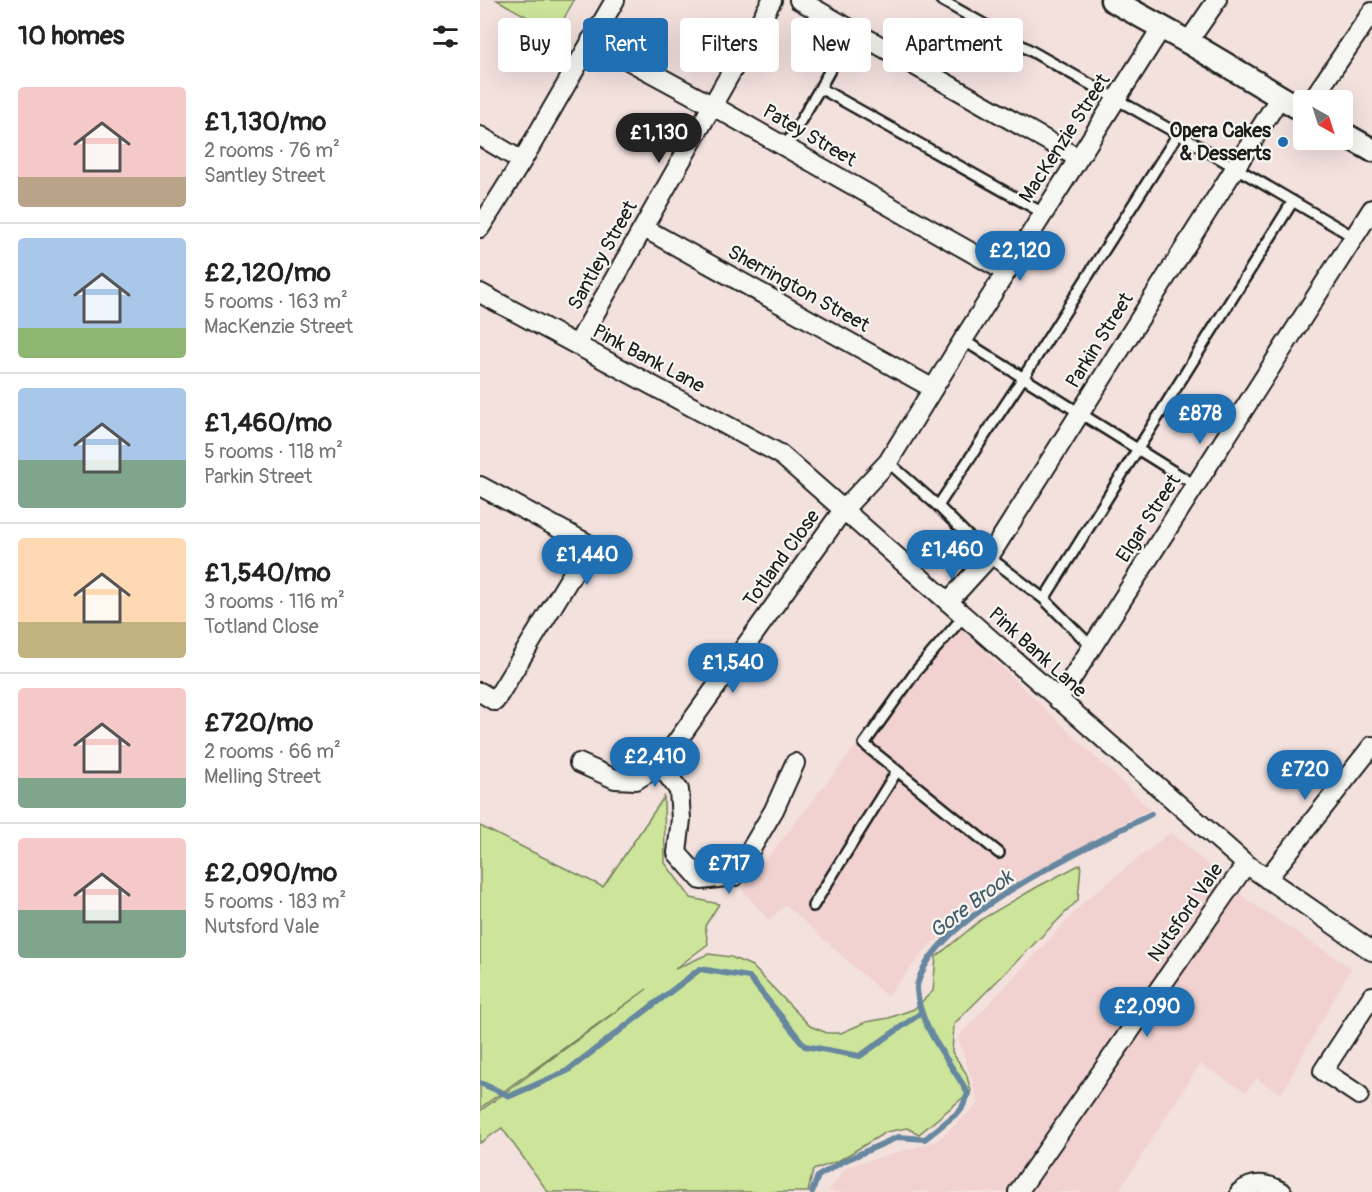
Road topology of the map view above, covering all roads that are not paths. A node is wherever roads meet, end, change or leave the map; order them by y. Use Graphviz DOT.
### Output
graph roads {
  1 [pos="615,0"];
  2 [pos="772,0"];
  3 [pos="799,0"];
  4 [pos="941,0"];
  5 [pos="1112,0"];
  6 [pos="1217,0"];
  7 [pos="1372,12"];
  8 [pos="604,18"];
  9 [pos="831,18"];
  10 [pos="1162,27"];
  11 [pos="871,41"];
  12 [pos="1188,42"];
  13 [pos="583,54"];
  14 [pos="650,72"];
  15 [pos="829,72"];
  16 [pos="820,88"];
  17 [pos="1319,90"];
  18 [pos="1280,97"];
  19 [pos="1116,99"];
  20 [pos="1293,105"];
  21 [pos="712,106"];
  22 [pos="1178,134"];
  23 [pos="480,136"];
  24 [pos="1353,139"];
  25 [pos="785,147"];
  26 [pos="1372,150"];
  27 [pos="1078,159"];
  28 [pos="522,161"];
  29 [pos="1235,167"];
  30 [pos="1293,201"];
  31 [pos="1372,209"];
  32 [pos="1043,213"];
  33 [pos="480,228"];
  34 [pos="644,228"];
  35 [pos="1354,237"];
  36 [pos="1006,272"];
  37 [pos="480,293"];
  38 [pos="963,340"];
  39 [pos="577,345"];
  40 [pos="1023,378"];
  41 [pos="932,388"];
  42 [pos="1080,413"];
  43 [pos="1138,450"];
  44 [pos="888,462"];
  45 [pos="1195,485"];
  46 [pos="480,486"];
  47 [pos="938,506"];
  48 [pos="843,510"];
  49 [pos="989,557"];
  50 [pos="1044,599"];
  51 [pos="948,602"];
  52 [pos="964,616"];
  53 [pos="1092,647"];
  54 [pos="480,692"];
  55 [pos="1058,700"];
  56 [pos="1372,746"];
  57 [pos="579,763"];
  58 [pos="795,763"];
  59 [pos="660,765"];
  60 [pos="897,771"];
  61 [pos="999,853"];
  62 [pos="1246,864"];
  63 [pos="1267,879"];
  64 [pos="813,906"];
  65 [pos="1372,951"];
  66 [pos="1372,996"];
  67 [pos="1359,1095"];
  68 [pos="1018,1192"];
  69 [pos="1240,1192"];
  70 [pos="1282,1192"];
  1 -- 8 [label="street"];
  2 -- 21 [label="street, Santley Street"];
  3 -- 9 [label="street"];
  4 -- 19 [label="lane"];
  5 -- 10 [label="street"];
  6 -- 12 [label="street"];
  7 -- 17 [label="street"];
  10 -- 12 [label="street"];
  10 -- 19 [label="street, MacKenzie Street"];
  11 -- 27 [label="street"];
  12 -- 18 [label="street"];
  13 -- 28 [label="street"];
  14 -- 21 [label="street, Patey Street"];
  15 -- 16 [label="lane"];
  16 -- 25 [label="lane"];
  16 -- 32 [label="lane"];
  18 -- 20 [label="street"];
  18 -- 29 [label="street, Parkin Street"];
  19 -- 22 [label="lane"];
  19 -- 27 [label="street, MacKenzie Street"];
  21 -- 25 [label="street, Patey Street"];
  21 -- 34 [label="street, Santley Street"];
  22 -- 29 [label="lane"];
  22 -- 40 [label="lane"];
  23 -- 28 [label="street"];
  24 -- 26 [label="street"];
  25 -- 36 [label="street, Patey Street"];
  27 -- 32 [label="street, MacKenzie Street"];
  28 -- 33 [label="street"];
  29 -- 30 [label="lane"];
  29 -- 42 [label="street, Parkin Street"];
  30 -- 35 [label="lane"];
  30 -- 43 [label="lane"];
  31 -- 35 [label="street, Elgar Street"];
  32 -- 36 [label="street, MacKenzie Street"];
  34 -- 39 [label="street, Santley Street"];
  34 -- 41 [label="street, Sherrington Street"];
  35 -- 45 [label="street, Elgar Street"];
  36 -- 38 [label="street, MacKenzie Street"];
  37 -- 39 [label="street, Pink Bank Lane"];
  38 -- 40 [label="lane"];
  38 -- 41 [label="street, MacKenzie Street"];
  39 -- 48 [label="street, Pink Bank Lane"];
  40 -- 42 [label="lane"];
  40 -- 47 [label="lane"];
  41 -- 44 [label="street, MacKenzie Street"];
  42 -- 43 [label="lane"];
  42 -- 49 [label="street, Parkin Street"];
  43 -- 45 [label="lane"];
  43 -- 50 [label="lane"];
  44 -- 47 [label="lane"];
  44 -- 48 [label="street, MacKenzie Street"];
  45 -- 53 [label="street, Elgar Street"];
  46 -- 54 [label="street"];
  47 -- 49 [label="lane"];
  48 -- 51 [label="street, Pink Bank Lane"];
  48 -- 59 [label="street, Totland Close"];
  49 -- 50 [label="lane"];
  49 -- 51 [label="street, Parkin Street"];
  50 -- 53 [label="lane"];
  51 -- 52 [label="street, Pink Bank Lane"];
  52 -- 55 [label="street, Pink Bank Lane"];
  52 -- 60 [label="lane"];
  53 -- 55 [label="street, Elgar Street"];
  55 -- 62 [label="street, Pink Bank Lane"];
  56 -- 63 [label="street"];
  57 -- 59 [label="street, Totland Close"];
  58 -- 59 [label="street"];
  60 -- 61 [label="lane"];
  60 -- 64 [label="lane"];
  62 -- 63 [label="street, Pink Bank Lane"];
  62 -- 68 [label="street, Nutsford Vale"];
  63 -- 65 [label="street, Pink Bank Lane"];
  66 -- 67 [label="street"];
  69 -- 70 [label="street"];
}
